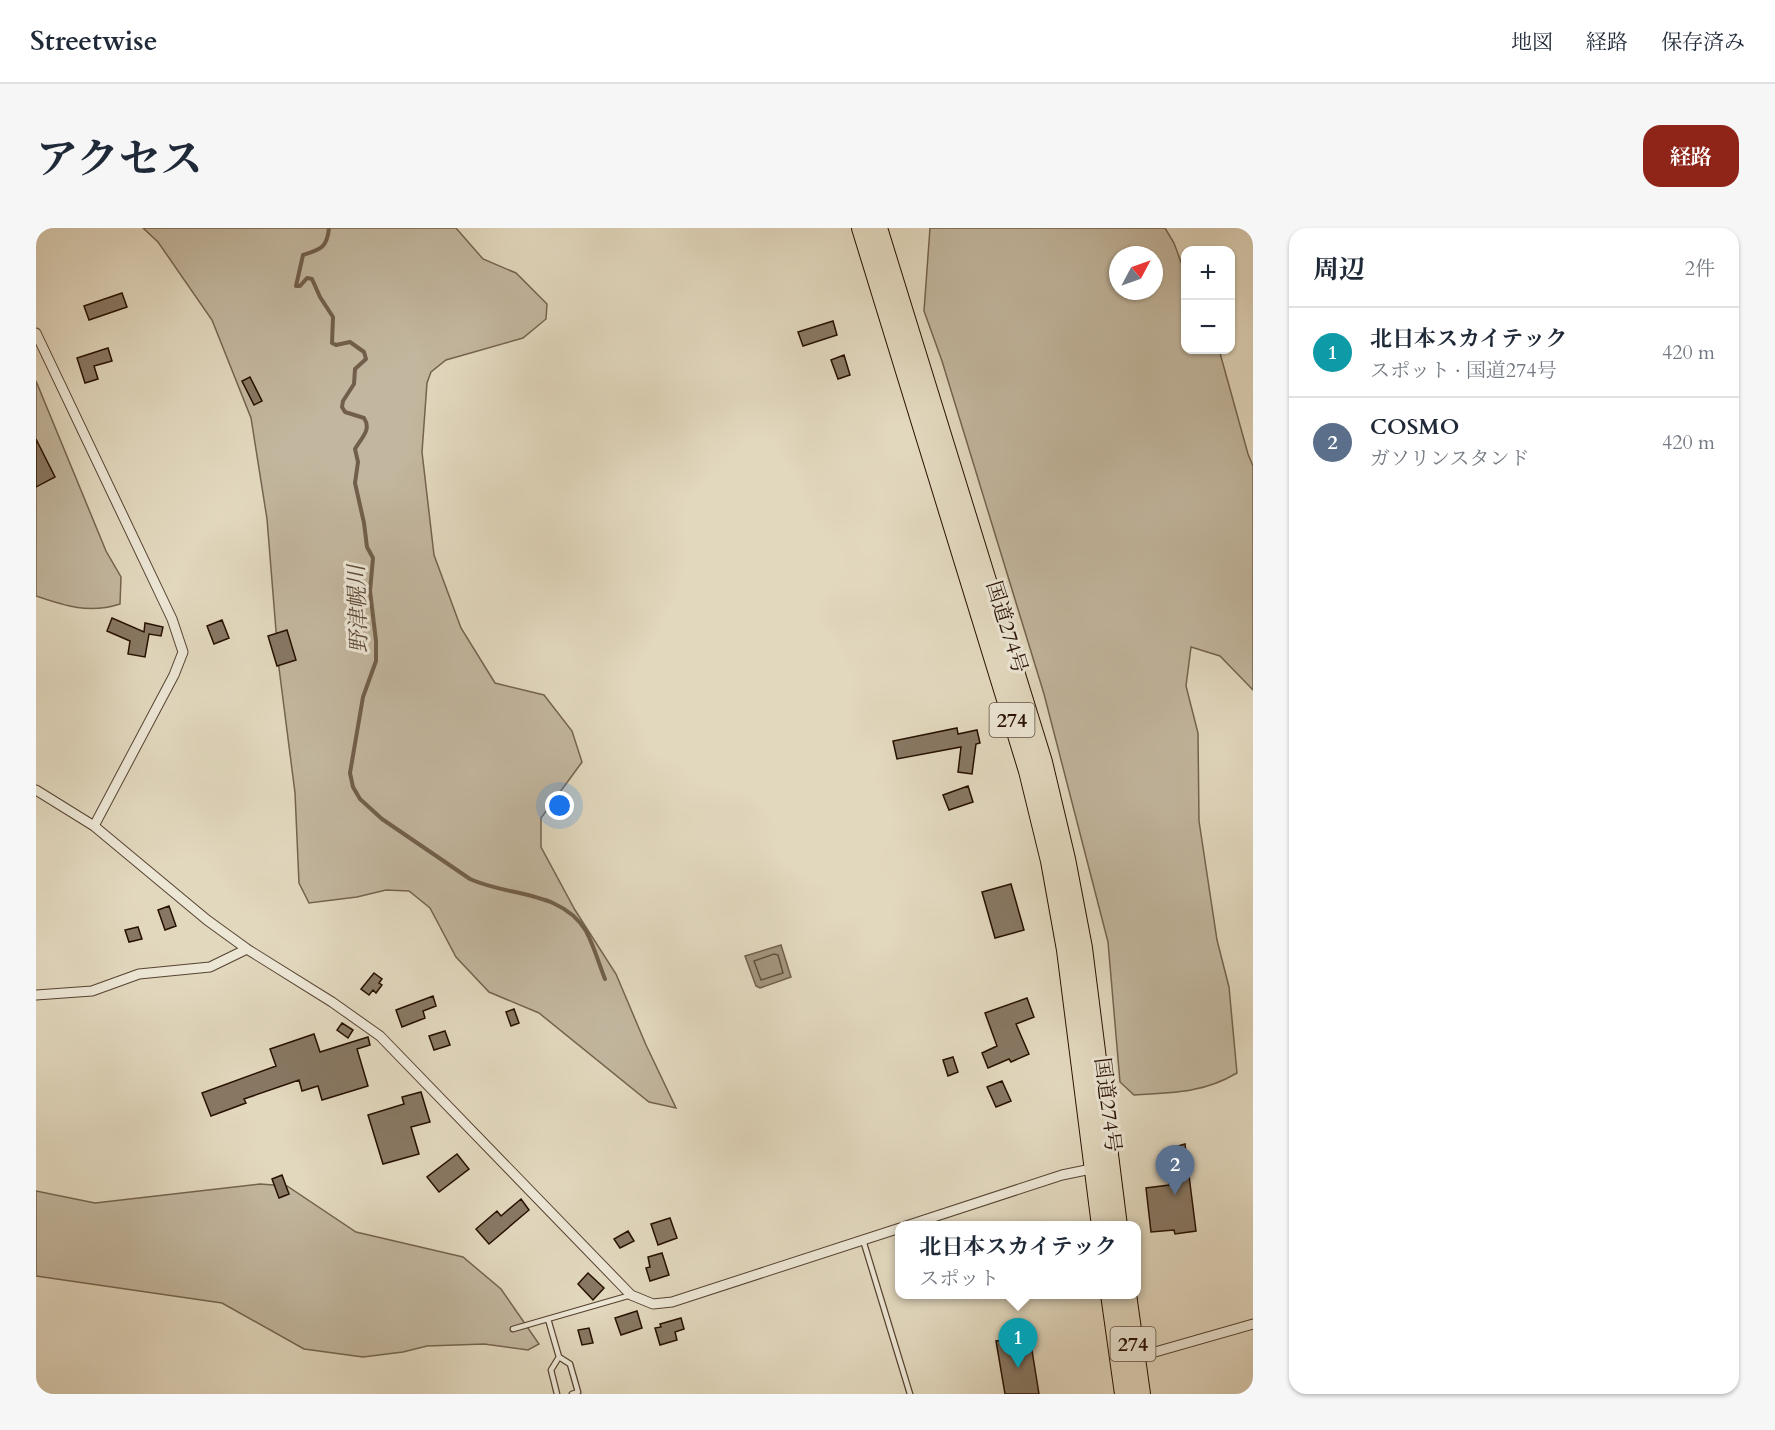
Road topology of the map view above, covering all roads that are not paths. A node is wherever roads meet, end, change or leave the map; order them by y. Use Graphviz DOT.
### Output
graph roads {
  1 [pos="861,228"];
  2 [pos="878,228"];
  3 [pos="36,333"];
  4 [pos="36,790"];
  5 [pos="94,826"];
  6 [pos="248,948"];
  7 [pos="36,995"];
  8 [pos="1102,1168"];
  9 [pos="921,1221"];
  10 [pos="1101,1221"];
  11 [pos="1117,1221"];
  12 [pos="895,1230"];
  13 [pos="863,1240"];
  14 [pos="632,1295"];
  15 [pos="1111,1299"];
  16 [pos="1126,1299"];
  17 [pos="548,1319"];
  18 [pos="1253,1324"];
  19 [pos="513,1329"];
  20 [pos="559,1357"];
  21 [pos="1126,1360"];
  22 [pos="557,1394"];
  23 [pos="572,1394"];
  24 [pos="910,1394"];
  25 [pos="1124,1394"];
  26 [pos="1141,1394"];
  1 -- 8 [label="highway, 国道274号 / 274"];
  2 -- 8 [label="highway, 国道274号 / 274"];
  3 -- 5 [label="street"];
  4 -- 5 [label="street"];
  5 -- 6 [label="street"];
  6 -- 7 [label="street"];
  6 -- 14 [label="street"];
  8 -- 9 [label="street"];
  8 -- 10 [label="highway, 国道274号 / 274"];
  8 -- 11 [label="highway, 国道274号 / 274"];
  12 -- 13 [label="street"];
  13 -- 14 [label="street"];
  13 -- 24 [label="lane"];
  14 -- 17 [label="lane"];
  15 -- 21 [label="highway, 274"];
  16 -- 21 [label="highway, 274"];
  17 -- 19 [label="lane"];
  17 -- 20 [label="lane"];
  18 -- 21 [label="street"];
  20 -- 22 [label="lane"];
  20 -- 23 [label="lane"];
  21 -- 25 [label="highway, 274"];
  21 -- 26 [label="highway, 274"];
}
